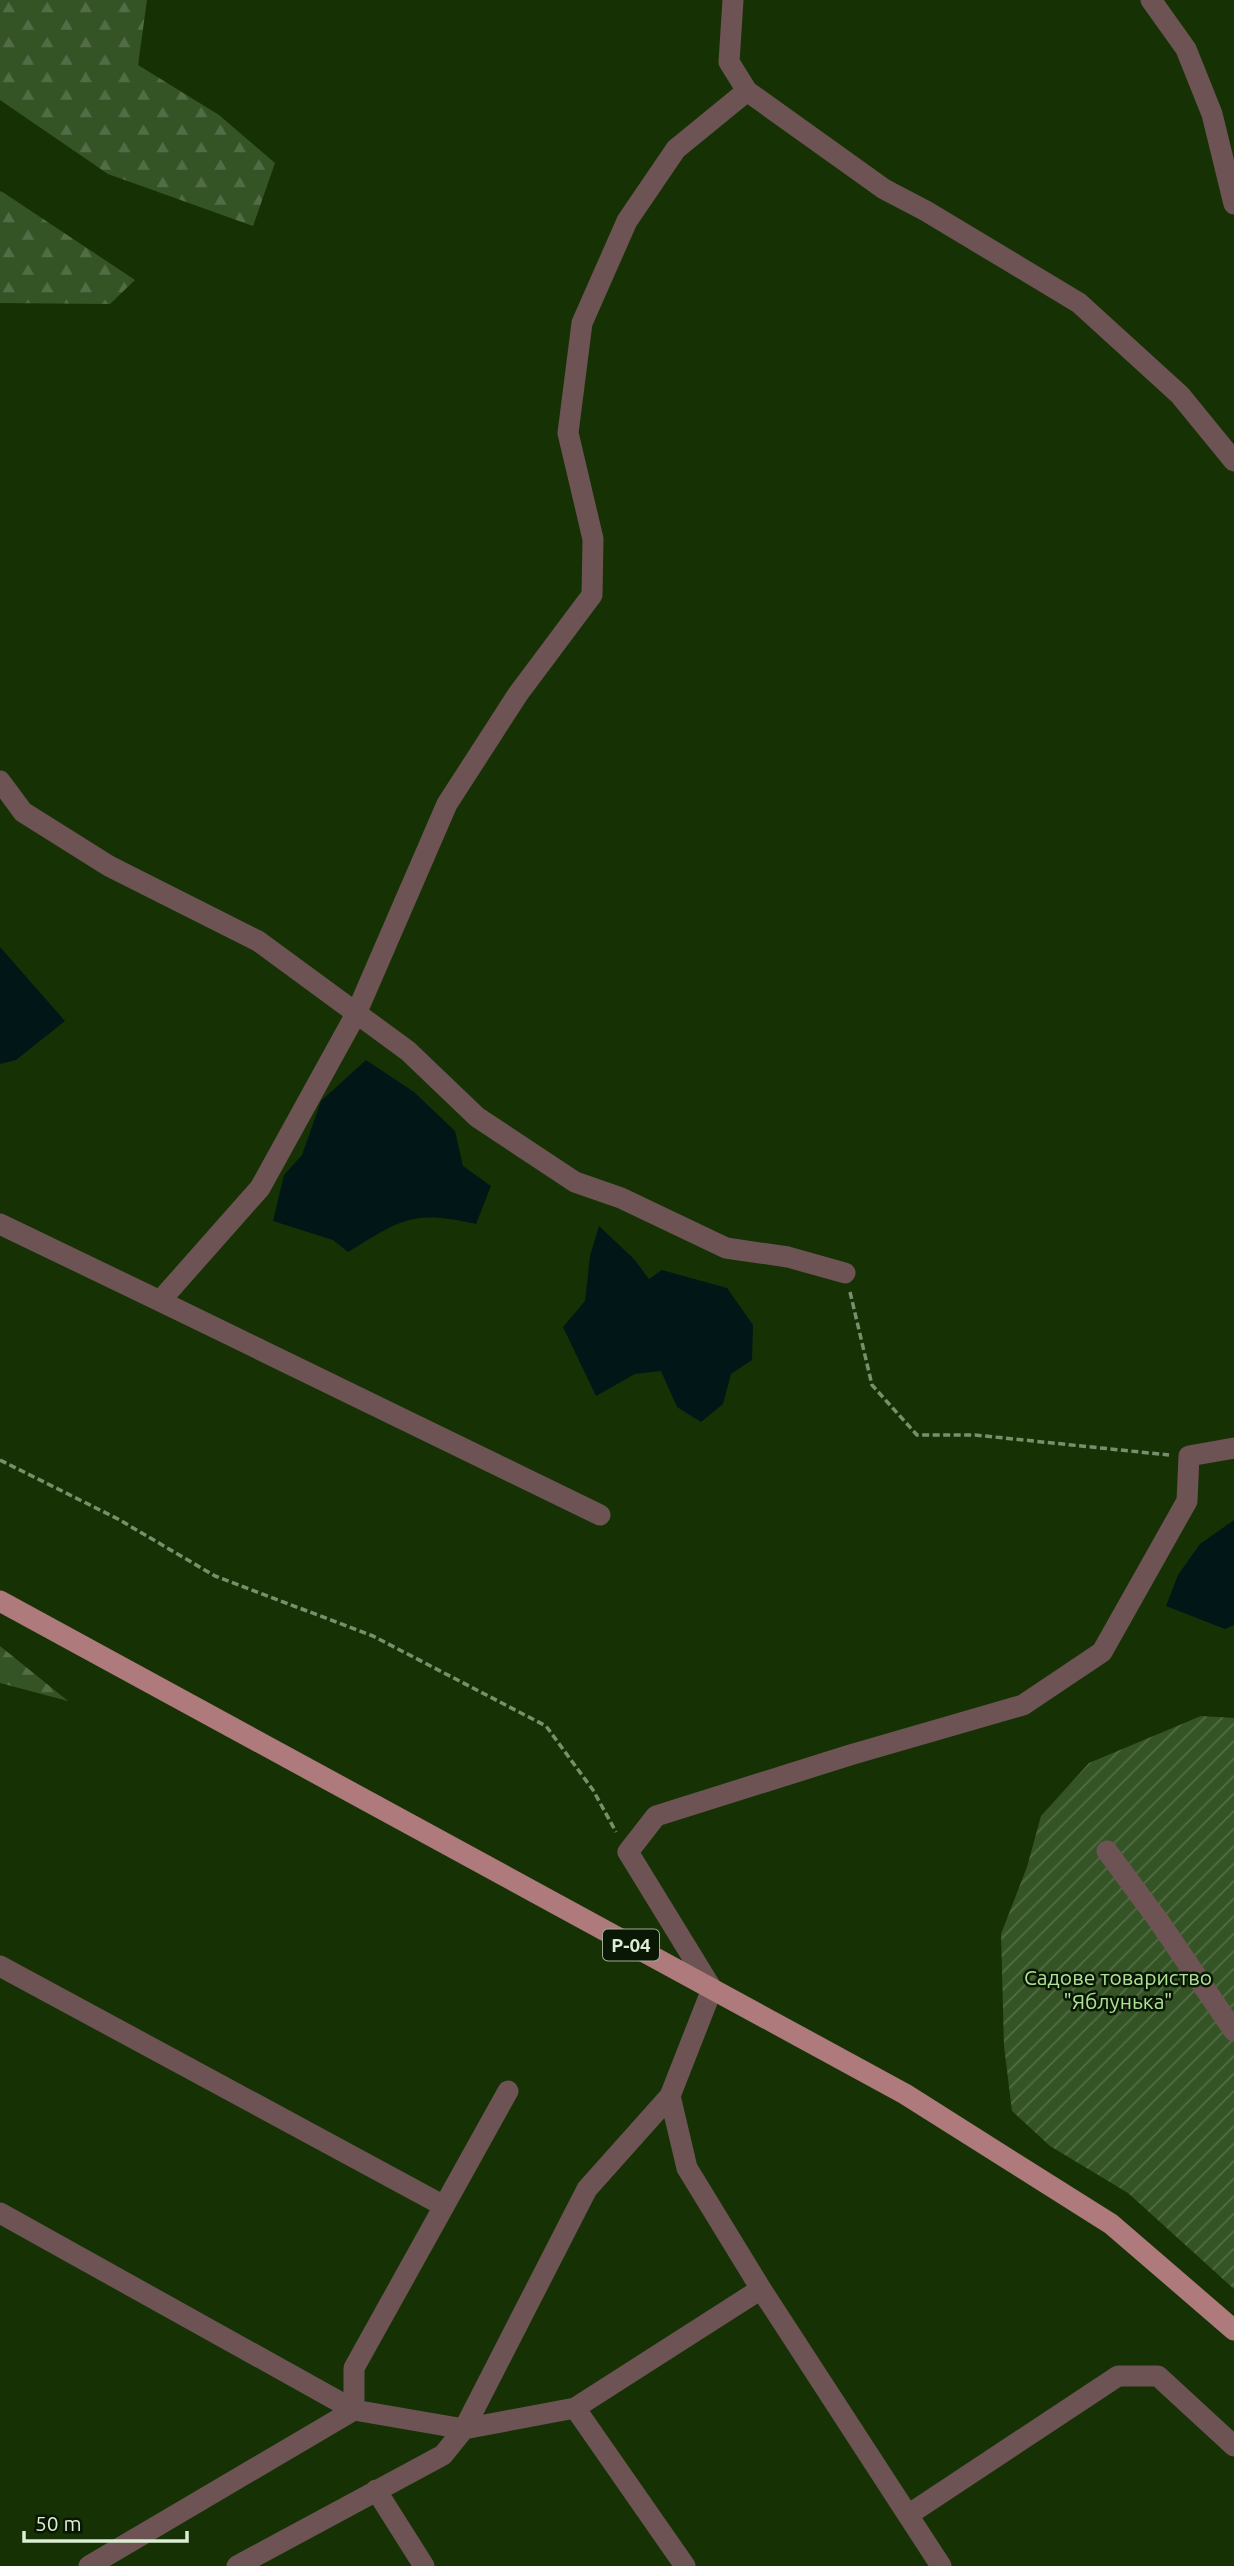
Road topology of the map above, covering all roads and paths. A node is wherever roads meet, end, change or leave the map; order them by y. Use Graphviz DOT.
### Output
graph roads {
  1 [pos="733,0"];
  2 [pos="1151,0"];
  3 [pos="747,91"];
  4 [pos="1234,204"];
  5 [pos="1234,461"];
  6 [pos="0,781"];
  7 [pos="356,1014"];
  8 [pos="0,1224"];
  9 [pos="845,1273"];
  10 [pos="160,1301"];
  11 [pos="1234,1447"];
  12 [pos="1189,1457"];
  13 [pos="0,1460"];
  14 [pos="600,1515"];
  15 [pos="0,1601"];
  16 [pos="1107,1852"];
  17 [pos="628,1853"];
  18 [pos="0,1966"];
  19 [pos="712,1989"];
  20 [pos="1234,2031"];
  21 [pos="508,2091"];
  22 [pos="670,2096"];
  23 [pos="444,2206"];
  24 [pos="0,2213"];
  25 [pos="761,2289"];
  26 [pos="1234,2330"];
  27 [pos="575,2408"];
  28 [pos="354,2410"];
  29 [pos="464,2429"];
  30 [pos="1234,2446"];
  31 [pos="376,2490"];
  32 [pos="908,2515"];
  33 [pos="271,2557"];
  34 [pos="89,2566"];
  35 [pos="237,2566"];
  36 [pos="424,2566"];
  37 [pos="685,2566"];
  38 [pos="942,2566"];
  1 -- 3 [label="street"];
  2 -- 4 [label="street"];
  3 -- 5 [label="street"];
  3 -- 7 [label="street"];
  6 -- 7 [label="street"];
  7 -- 9 [label="street"];
  7 -- 10 [label="street"];
  8 -- 10 [label="street"];
  9 -- 12 [label="path"];
  10 -- 14 [label="street"];
  11 -- 12 [label="street"];
  12 -- 17 [label="street"];
  13 -- 17 [label="path"];
  15 -- 19 [label="main road, Р-04"];
  16 -- 20 [label="street"];
  17 -- 19 [label="street"];
  18 -- 23 [label="street"];
  19 -- 22 [label="street"];
  19 -- 26 [label="main road, Р-04"];
  21 -- 23 [label="street"];
  22 -- 25 [label="street"];
  22 -- 29 [label="street"];
  23 -- 28 [label="street"];
  24 -- 28 [label="street"];
  25 -- 27 [label="street"];
  25 -- 32 [label="street"];
  27 -- 29 [label="street"];
  27 -- 37 [label="street"];
  28 -- 29 [label="street"];
  28 -- 34 [label="street"];
  29 -- 31 [label="street"];
  30 -- 32 [label="street"];
  31 -- 33 [label="street"];
  31 -- 36 [label="street"];
  32 -- 38 [label="street"];
  33 -- 35 [label="street"];
}
